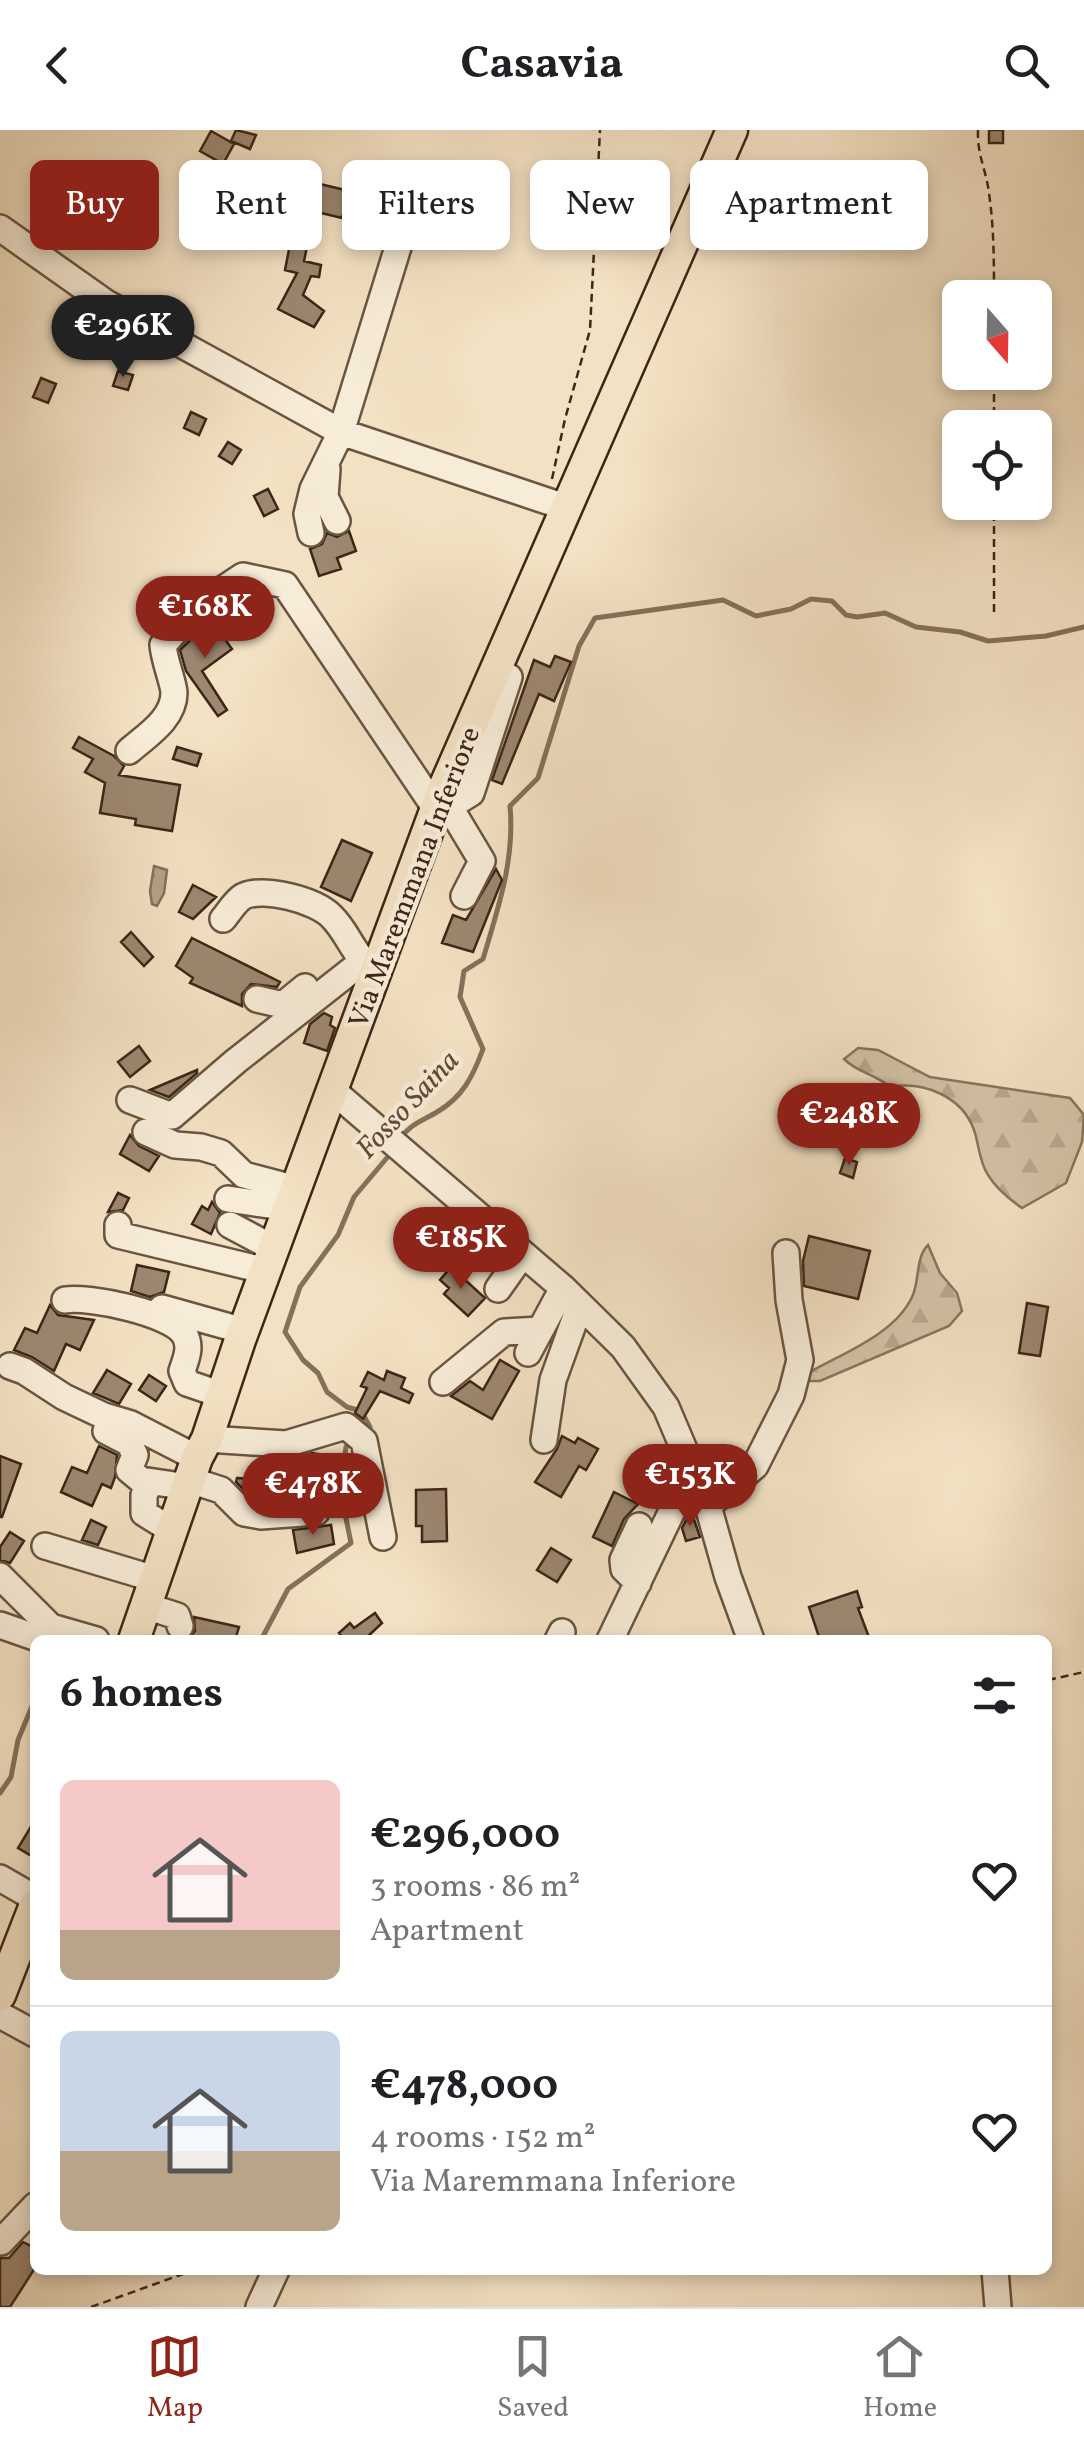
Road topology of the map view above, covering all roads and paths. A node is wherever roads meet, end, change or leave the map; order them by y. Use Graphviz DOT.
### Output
graph roads {
  1 [pos="600,130"];
  2 [pos="732,130"];
  3 [pos="978,130"];
  4 [pos="0,228"];
  5 [pos="397,250"];
  6 [pos="993,280"];
  7 [pos="341,432"];
  8 [pos="328,459"];
  9 [pos="556,504"];
  10 [pos="994,520"];
  11 [pos="337,521"];
  12 [pos="311,533"];
  13 [pos="994,612"];
  14 [pos="129,751"];
  15 [pos="438,803"];
  16 [pos="464,896"];
  17 [pos="223,919"];
  18 [pos="366,964"];
  19 [pos="257,999"];
  20 [pos="332,1090"];
  21 [pos="130,1100"];
  22 [pos="146,1132"];
  23 [pos="228,1198"];
  24 [pos="293,1198"];
  25 [pos="118,1225"];
  26 [pos="230,1225"];
  27 [pos="476,1242"];
  28 [pos="786,1252"];
  29 [pos="271,1260"];
  30 [pos="498,1289"];
  31 [pos="572,1296"];
  32 [pos="65,1300"];
  33 [pos="143,1302"];
  34 [pos="244,1331"];
  35 [pos="10,1366"];
  36 [pos="443,1382"];
  37 [pos="222,1395"];
  38 [pos="106,1431"];
  39 [pos="544,1440"];
  40 [pos="195,1466"];
  41 [pos="696,1475"];
  42 [pos="150,1482"];
  43 [pos="708,1506"];
  44 [pos="316,1512"];
  45 [pos="639,1526"];
  46 [pos="173,1530"];
  47 [pos="382,1537"];
  48 [pos="46,1546"];
  49 [pos="0,1576"];
  50 [pos="638,1583"];
  51 [pos="150,1592"];
  52 [pos="0,1625"];
  53 [pos="180,1626"];
  54 [pos="79,1635"];
  55 [pos="136,1635"];
  56 [pos="612,1635"];
  57 [pos="749,1635"];
  58 [pos="30,1636"];
  59 [pos="1084,1672"];
  60 [pos="1052,1679"];
  61 [pos="0,1878"];
  62 [pos="30,1898"];
  63 [pos="27,1954"];
  64 [pos="0,1995"];
  65 [pos="0,2016"];
  66 [pos="30,2018"];
  67 [pos="19,2211"];
  68 [pos="1,2242"];
  69 [pos="180,2275"];
  70 [pos="274,2275"];
  71 [pos="995,2275"];
  72 [pos="91,2307"];
  73 [pos="259,2307"];
  74 [pos="998,2307"];
  1 -- 9 [label="path"];
  2 -- 9 [label="main road, Via Maremmana Inferiore"];
  3 -- 6 [label="path"];
  4 -- 7 [label="street"];
  5 -- 7 [label="street"];
  7 -- 8 [label="street"];
  7 -- 9 [label="street"];
  8 -- 11 [label="street"];
  8 -- 12 [label="street"];
  9 -- 15 [label="main road, Via Maremmana Inferiore"];
  10 -- 13 [label="path"];
  14 -- 15 [label="street"];
  15 -- 16 [label="street"];
  15 -- 18 [label="main road, Via Maremmana Inferiore"];
  17 -- 18 [label="street"];
  18 -- 19 [label="street"];
  18 -- 20 [label="main road, Via Maremmana Inferiore"];
  18 -- 21 [label="street"];
  20 -- 24 [label="main road, Via Maremmana Inferiore"];
  20 -- 27 [label="street"];
  22 -- 24 [label="street"];
  23 -- 24 [label="street"];
  24 -- 29 [label="main road, Via Maremmana Inferiore"];
  25 -- 29 [label="street"];
  26 -- 29 [label="street"];
  27 -- 30 [label="street"];
  27 -- 31 [label="street"];
  28 -- 43 [label="street"];
  29 -- 34 [label="main road, Via Maremmana Inferiore"];
  31 -- 36 [label="street"];
  31 -- 39 [label="street"];
  31 -- 41 [label="street"];
  32 -- 37 [label="street"];
  33 -- 34 [label="street"];
  34 -- 37 [label="main road, Via Maremmana Inferiore"];
  35 -- 40 [label="street"];
  37 -- 40 [label="main road, Via Maremmana Inferiore"];
  38 -- 42 [label="street"];
  40 -- 42 [label="street"];
  40 -- 44 [label="street"];
  40 -- 46 [label="main road, Via Maremmana Inferiore"];
  40 -- 47 [label="street"];
  41 -- 43 [label="street"];
  41 -- 50 [label="street"];
  42 -- 46 [label="street"];
  43 -- 57 [label="street"];
  45 -- 50 [label="street"];
  46 -- 51 [label="main road, Via Maremmana Inferiore"];
  48 -- 51 [label="street"];
  49 -- 54 [label="street"];
  50 -- 56 [label="street"];
  51 -- 53 [label="street"];
  51 -- 55 [label="main road, Via Maremmana Inferiore"];
  52 -- 58 [label="street"];
  59 -- 60 [label="path"];
  61 -- 62 [label="street"];
  63 -- 64 [label="main road"];
  65 -- 66 [label="street"];
  67 -- 68 [label="street"];
  69 -- 72 [label="path"];
  70 -- 73 [label="street"];
  71 -- 74 [label="street"];
}
